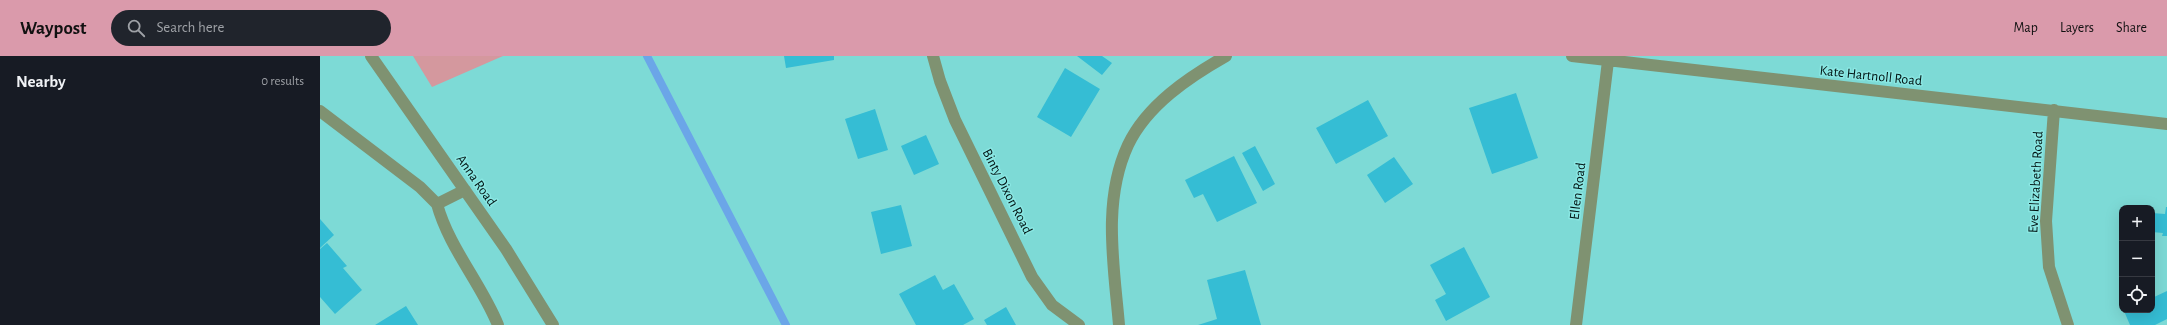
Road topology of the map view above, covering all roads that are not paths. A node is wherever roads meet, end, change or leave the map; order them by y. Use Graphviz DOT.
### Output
graph roads {
  1 [pos="371,56"];
  2 [pos="933,56"];
  3 [pos="1226,56"];
  4 [pos="1572,56"];
  5 [pos="1608,61"];
  6 [pos="320,110"];
  7 [pos="2054,110"];
  8 [pos="2167,124"];
  9 [pos="465,190"];
  10 [pos="437,204"];
  11 [pos="498,325"];
  12 [pos="553,325"];
  13 [pos="1078,325"];
  14 [pos="1119,325"];
  15 [pos="1576,325"];
  16 [pos="2068,325"];
  1 -- 9 [label="street, Anna Road"];
  2 -- 13 [label="street, Binty Dixon Road"];
  3 -- 14 [label="street"];
  4 -- 5 [label="street, Kate Hartnoll Road"];
  5 -- 7 [label="street, Kate Hartnoll Road"];
  5 -- 15 [label="street, Ellen Road"];
  6 -- 10 [label="street"];
  7 -- 8 [label="street, Kate Hartnoll Road"];
  7 -- 16 [label="street, Eve Elizabeth Road"];
  9 -- 10 [label="street"];
  9 -- 12 [label="street, Anna Road"];
  10 -- 11 [label="street"];
}
